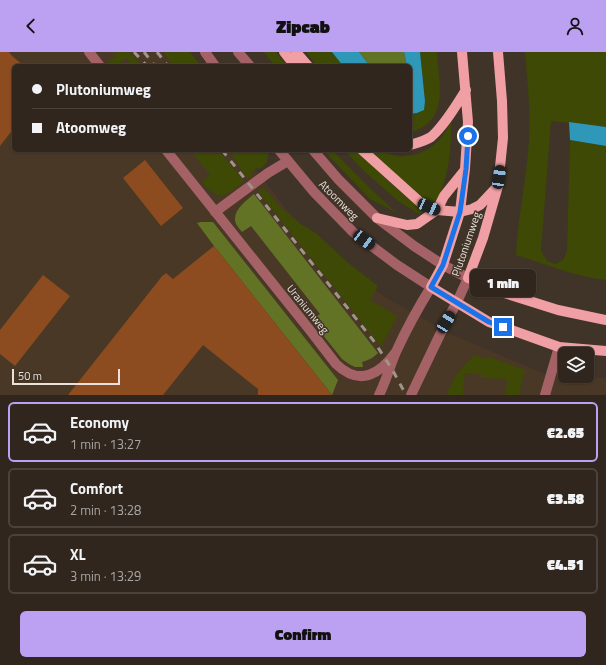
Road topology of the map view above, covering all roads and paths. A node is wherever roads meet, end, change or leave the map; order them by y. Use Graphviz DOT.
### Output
graph roads {
  1 [pos="89,52"];
  2 [pos="204,52"];
  3 [pos="238,52"];
  4 [pos="284,52"];
  5 [pos="296,52"];
  6 [pos="462,52"];
  7 [pos="498,52"];
  8 [pos="98,64"];
  9 [pos="213,64"];
  10 [pos="248,64"];
  11 [pos="293,64"];
  12 [pos="306,64"];
  13 [pos="466,90"];
  14 [pos="412,144"];
  15 [pos="168,152"];
  16 [pos="280,152"];
  17 [pos="315,152"];
  18 [pos="364,152"];
  19 [pos="288,162"];
  20 [pos="466,169"];
  21 [pos="498,186"];
  22 [pos="437,210"];
  23 [pos="215,212"];
  24 [pos="460,212"];
  25 [pos="377,218"];
  26 [pos="443,265"];
  27 [pos="468,278"];
  28 [pos="431,287"];
  29 [pos="458,302"];
  30 [pos="606,320"];
  31 [pos="559,347"];
  32 [pos="594,350"];
  33 [pos="558,351"];
  34 [pos="606,351"];
  35 [pos="396,352"];
  36 [pos="379,395"];
  37 [pos="411,395"];
  38 [pos="545,395"];
  1 -- 8 [label="street"];
  2 -- 9 [label="street"];
  3 -- 10 [label="street"];
  4 -- 11 [label="main road"];
  5 -- 12 [label="main road"];
  6 -- 13 [label="main road, Plutoniumweg"];
  7 -- 21 [label="main road, Plutoniumweg"];
  13 -- 14 [label="main road"];
  13 -- 20 [label="main road, Plutoniumweg"];
  15 -- 23 [label="street, Uraniumweg"];
  16 -- 19 [label="street, Atoomweg"];
  17 -- 25 [label="street, Atoomweg"];
  18 -- 22 [label="main road"];
  19 -- 23 [label="street"];
  19 -- 28 [label="street, Atoomweg"];
  20 -- 22 [label="main road"];
  20 -- 24 [label="main road, Plutoniumweg"];
  21 -- 24 [label="main road, Plutoniumweg"];
  21 -- 27 [label="main road, Plutoniumweg"];
  22 -- 24 [label="main road"];
  22 -- 25 [label="main road"];
  23 -- 35 [label="street, Uraniumweg"];
  24 -- 26 [label="main road, Plutoniumweg"];
  25 -- 26 [label="street, Atoomweg"];
  26 -- 27 [label="street, Atoomweg"];
  26 -- 28 [label="main road, Plutoniumweg"];
  27 -- 29 [label="street, Plutoniumweg"];
  27 -- 30 [label="main road, Atoomweg"];
  28 -- 29 [label="main road, Atoomweg"];
  28 -- 35 [label="street, Plutoniumweg"];
  29 -- 31 [label="main road, Atoomweg"];
  29 -- 37 [label="street, Plutoniumweg"];
  32 -- 34 [label="main road, Atoomweg"];
  33 -- 38 [label="street"];
  35 -- 36 [label="street, Plutoniumweg"];
}
